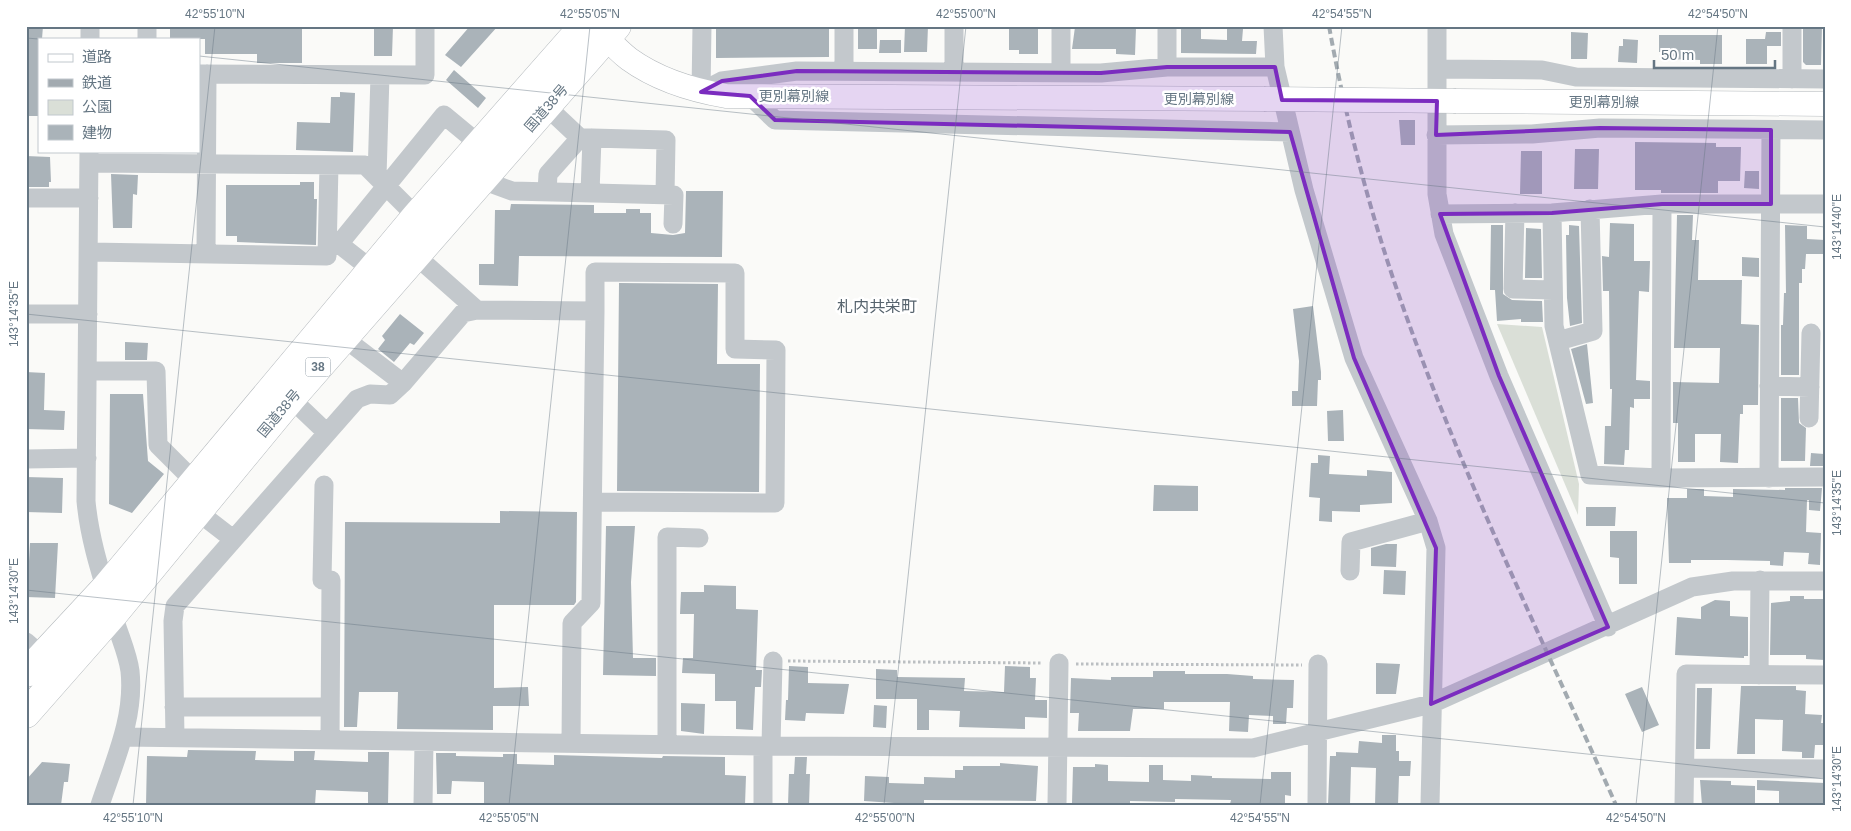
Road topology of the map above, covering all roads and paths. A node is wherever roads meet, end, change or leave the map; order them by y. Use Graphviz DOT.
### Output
graph roads {
  1 [pos="425,26"];
  2 [pos="583,26"];
  3 [pos="702,26"];
  4 [pos="844,26"];
  5 [pos="954,26"];
  6 [pos="1061,26"];
  7 [pos="1167,26"];
  8 [pos="1273,26"];
  9 [pos="1437,26"];
  10 [pos="1792,26"];
  11 [pos="606,30"];
  12 [pos="1167,67"];
  13 [pos="1275,67"];
  14 [pos="844,70"];
  15 [pos="1437,70"];
  16 [pos="954,72"];
  17 [pos="1061,72"];
  18 [pos="203,74"];
  19 [pos="380,75"];
  20 [pos="1792,79"];
  21 [pos="1825,79"];
  22 [pos="701,92"];
  23 [pos="750,96"];
  24 [pos="1825,104"];
  25 [pos="547,107"];
  26 [pos="1771,130"];
  27 [pos="1825,130"];
  28 [pos="1290,132"];
  29 [pos="1436,135"];
  30 [pos="586,138"];
  31 [pos="479,144"];
  32 [pos="89,157"];
  33 [pos="206,163"];
  34 [pos="328,164"];
  35 [pos="461,164"];
  36 [pos="482,180"];
  37 [pos="382,181"];
  38 [pos="547,192"];
  39 [pos="590,193"];
  40 [pos="665,195"];
  41 [pos="26,198"];
  42 [pos="89,198"];
  43 [pos="1662,204"];
  44 [pos="1771,204"];
  45 [pos="1825,204"];
  46 [pos="1590,209"];
  47 [pos="1515,213"];
  48 [pos="1552,213"];
  49 [pos="1440,214"];
  50 [pos="416,216"];
  51 [pos="673,224"];
  52 [pos="334,245"];
  53 [pos="89,252"];
  54 [pos="206,254"];
  55 [pos="416,256"];
  56 [pos="371,269"];
  57 [pos="1553,290"];
  58 [pos="478,310"];
  59 [pos="595,311"];
  60 [pos="26,314"];
  61 [pos="88,314"];
  62 [pos="1811,333"];
  63 [pos="344,338"];
  64 [pos="1558,342"];
  65 [pos="88,371"];
  66 [pos="403,383"];
  67 [pos="1770,386"];
  68 [pos="1810,387"];
  69 [pos="283,391"];
  70 [pos="1809,418"];
  71 [pos="327,433"];
  72 [pos="87,458"];
  73 [pos="26,459"];
  74 [pos="1661,478"];
  75 [pos="1769,478"];
  76 [pos="1825,478"];
  77 [pos="194,481"];
  78 [pos="324,485"];
  79 [pos="593,502"];
  80 [pos="198,512"];
  81 [pos="1428,521"];
  82 [pos="699,538"];
  83 [pos="233,539"];
  84 [pos="1350,571"];
  85 [pos="1760,580"];
  86 [pos="1825,580"];
  87 [pos="106,587"];
  88 [pos="114,614"];
  89 [pos="1608,627"];
  90 [pos="31,657"];
  91 [pos="773,661"];
  92 [pos="1059,663"];
  93 [pos="1318,664"];
  94 [pos="1759,674"];
  95 [pos="1825,675"];
  96 [pos="1431,704"];
  97 [pos="174,706"];
  98 [pos="250,707"];
  99 [pos="330,707"];
  100 [pos="26,714"];
  101 [pos="1317,732"];
  102 [pos="124,737"];
  103 [pos="175,737"];
  104 [pos="250,738"];
  105 [pos="330,740"];
  106 [pos="424,742"];
  107 [pos="571,743"];
  108 [pos="667,744"];
  109 [pos="767,746"];
  110 [pos="1057,748"];
  111 [pos="1685,768"];
  112 [pos="1825,769"];
  113 [pos="100,805"];
  114 [pos="423,805"];
  115 [pos="762,805"];
  116 [pos="1057,805"];
  117 [pos="1317,805"];
  118 [pos="1430,805"];
  119 [pos="1684,805"];
  1 -- 19 [label="street"];
  2 -- 31 [label="highway, 国道38号 / 38"];
  3 -- 22 [label="street"];
  4 -- 14 [label="street"];
  5 -- 16 [label="street"];
  6 -- 17 [label="street"];
  7 -- 12 [label="street"];
  8 -- 13 [label="street"];
  9 -- 15 [label="street"];
  10 -- 20 [label="street"];
  11 -- 22 [label="main road, 更別幕別線"];
  11 -- 25 [label="highway, 国道38号 / 38"];
  12 -- 13 [label="street"];
  12 -- 17 [label="street"];
  13 -- 28 [label="street"];
  14 -- 16 [label="street"];
  14 -- 22 [label="street"];
  15 -- 20 [label="street"];
  15 -- 29 [label="street"];
  16 -- 17 [label="street"];
  18 -- 19 [label="street"];
  18 -- 33 [label="street"];
  19 -- 37 [label="street"];
  20 -- 21 [label="street"];
  22 -- 23 [label="main road, 更別幕別線"];
  23 -- 24 [label="main road, 更別幕別線, bridge"];
  23 -- 28 [label="street"];
  25 -- 30 [label="street"];
  25 -- 36 [label="highway, 国道38号 / 38"];
  26 -- 27 [label="street"];
  26 -- 29 [label="street"];
  26 -- 44 [label="street"];
  28 -- 81 [label="street"];
  29 -- 49 [label="street"];
  30 -- 38 [label="street"];
  30 -- 39 [label="street"];
  30 -- 40 [label="street"];
  31 -- 35 [label="highway, 国道38号 / 38"];
  31 -- 37 [label="street"];
  32 -- 33 [label="street"];
  32 -- 42 [label="street"];
  33 -- 34 [label="street"];
  33 -- 54 [label="street"];
  34 -- 37 [label="street"];
  34 -- 52 [label="street"];
  35 -- 36 [label="street"];
  35 -- 50 [label="highway, 国道38号 / 38"];
  36 -- 38 [label="street"];
  36 -- 55 [label="highway, 国道38号 / 38"];
  37 -- 50 [label="street"];
  37 -- 52 [label="street"];
  38 -- 39 [label="street"];
  39 -- 40 [label="street"];
  40 -- 51 [label="street"];
  41 -- 42 [label="street"];
  42 -- 53 [label="street"];
  43 -- 44 [label="street"];
  43 -- 46 [label="street"];
  43 -- 74 [label="street"];
  44 -- 45 [label="street"];
  44 -- 67 [label="street"];
  46 -- 48 [label="street"];
  46 -- 64 [label="street"];
  47 -- 48 [label="street"];
  47 -- 49 [label="street"];
  47 -- 57 [label="street"];
  48 -- 57 [label="street"];
  49 -- 89 [label="street"];
  50 -- 56 [label="highway, 国道38号 / 38"];
  52 -- 54 [label="street"];
  52 -- 56 [label="street"];
  53 -- 54 [label="street"];
  53 -- 61 [label="street"];
  55 -- 58 [label="street"];
  55 -- 63 [label="highway, 国道38号 / 38"];
  56 -- 69 [label="highway, 国道38号 / 38"];
  57 -- 64 [label="street"];
  58 -- 59 [label="street"];
  58 -- 66 [label="street"];
  59 -- 79 [label="street"];
  59 -- 79 [label="street"];
  60 -- 61 [label="street"];
  61 -- 65 [label="street"];
  62 -- 68 [label="street"];
  63 -- 66 [label="street"];
  63 -- 69 [label="highway, 国道38号 / 38"];
  64 -- 74 [label="street"];
  65 -- 72 [label="street"];
  65 -- 77 [label="street"];
  66 -- 71 [label="street"];
  67 -- 68 [label="street"];
  67 -- 75 [label="street"];
  68 -- 70 [label="street"];
  69 -- 71 [label="street"];
  69 -- 77 [label="highway, 国道38号 / 38"];
  69 -- 80 [label="highway, 国道38号 / 38"];
  71 -- 83 [label="street"];
  72 -- 73 [label="street"];
  72 -- 87 [label="street"];
  74 -- 75 [label="street"];
  75 -- 76 [label="street"];
  77 -- 87 [label="highway, 国道38号 / 38"];
  78 -- 99 [label="street"];
  79 -- 107 [label="street"];
  80 -- 83 [label="street"];
  80 -- 88 [label="highway, 国道38号 / 38"];
  81 -- 84 [label="street"];
  81 -- 96 [label="street"];
  82 -- 108 [label="street"];
  83 -- 97 [label="street"];
  85 -- 86 [label="street"];
  85 -- 89 [label="street"];
  85 -- 94 [label="street"];
  87 -- 88 [label="street"];
  87 -- 90 [label="highway, 国道38号 / 38"];
  88 -- 100 [label="highway, 国道38号 / 38"];
  88 -- 102 [label="street"];
  89 -- 96 [label="street"];
  91 -- 109 [label="street"];
  92 -- 110 [label="street"];
  93 -- 101 [label="street"];
  94 -- 95 [label="street"];
  94 -- 111 [label="street"];
  96 -- 101 [label="street"];
  96 -- 118 [label="street"];
  97 -- 98 [label="street"];
  97 -- 103 [label="street"];
  98 -- 99 [label="street"];
  98 -- 104 [label="street"];
  99 -- 105 [label="street"];
  101 -- 110 [label="street"];
  101 -- 117 [label="street"];
  102 -- 103 [label="street"];
  102 -- 113 [label="street"];
  103 -- 104 [label="street"];
  104 -- 105 [label="street"];
  105 -- 106 [label="street"];
  106 -- 107 [label="street"];
  106 -- 114 [label="street"];
  107 -- 108 [label="street"];
  108 -- 109 [label="street"];
  109 -- 110 [label="street"];
  109 -- 115 [label="street"];
  110 -- 116 [label="street"];
  111 -- 112 [label="street"];
  111 -- 119 [label="street"];
}
